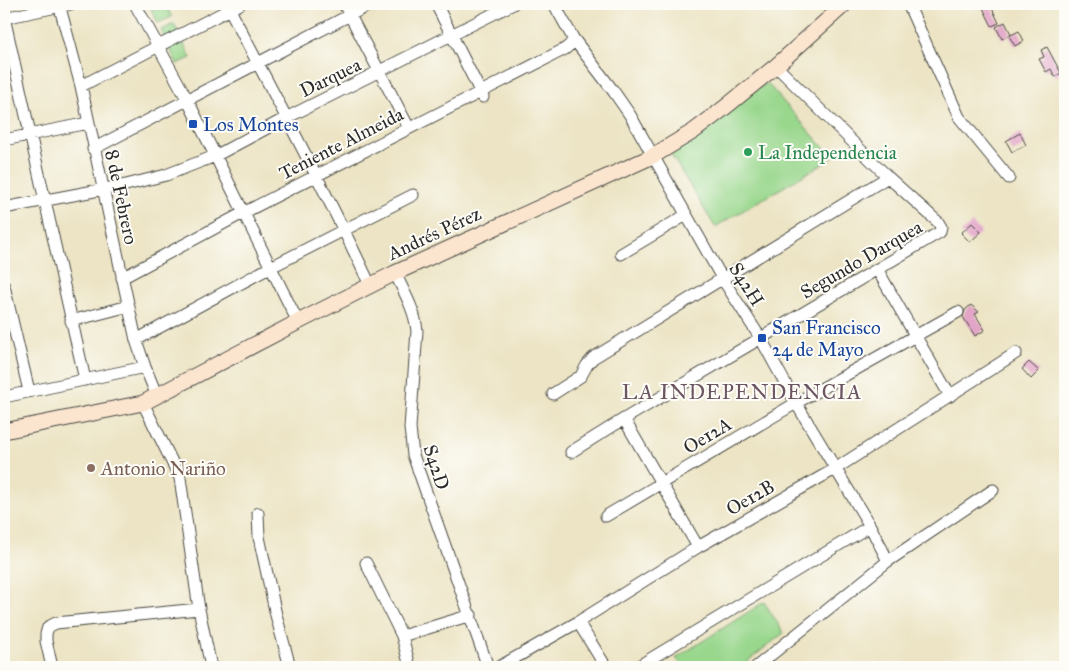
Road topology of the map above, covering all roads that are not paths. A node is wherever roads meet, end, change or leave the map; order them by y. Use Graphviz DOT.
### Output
graph roads {
  1 [pos="72,4"];
  2 [pos="136,4"];
  3 [pos="344,4"];
  4 [pos="371,4"];
  5 [pos="436,4"];
  6 [pos="513,4"];
  7 [pos="554,4"];
  8 [pos="845,4"];
  9 [pos="908,4"];
  10 [pos="59,5"];
  11 [pos="232,5"];
  12 [pos="349,14"];
  13 [pos="4,18"];
  14 [pos="451,34"];
  15 [pos="573,38"];
  16 [pos="158,45"];
  17 [pos="258,62"];
  18 [pos="776,66"];
  19 [pos="379,72"];
  20 [pos="80,86"];
  21 [pos="482,94"];
  22 [pos="187,99"];
  23 [pos="286,118"];
  24 [pos="88,122"];
  25 [pos="409,128"];
  26 [pos="31,134"];
  27 [pos="4,140"];
  28 [pos="93,149"];
  29 [pos="215,156"];
  30 [pos="653,156"];
  31 [pos="317,175"];
  32 [pos="888,177"];
  33 [pos="1010,178"];
  34 [pos="102,190"];
  35 [pos="413,195"];
  36 [pos="45,200"];
  37 [pos="4,208"];
  38 [pos="243,213"];
  39 [pos="686,215"];
  40 [pos="344,230"];
  41 [pos="621,254"];
  42 [pos="271,267"];
  43 [pos="877,269"];
  44 [pos="395,273"];
  45 [pos="122,278"];
  46 [pos="722,278"];
  47 [pos="370,285"];
  48 [pos="4,286"];
  49 [pos="129,306"];
  50 [pos="958,312"];
  51 [pos="71,321"];
  52 [pos="298,322"];
  53 [pos="8,328"];
  54 [pos="915,337"];
  55 [pos="761,339"];
  56 [pos="136,340"];
  57 [pos="1016,353"];
  58 [pos="145,367"];
  59 [pos="85,380"];
  60 [pos="29,391"];
  61 [pos="553,394"];
  62 [pos="157,396"];
  63 [pos="950,396"];
  64 [pos="4,397"];
  65 [pos="796,402"];
  66 [pos="144,403"];
  67 [pos="624,419"];
  68 [pos="4,431"];
  69 [pos="571,452"];
  70 [pos="835,468"];
  71 [pos="661,482"];
  72 [pos="993,490"];
  73 [pos="258,513"];
  74 [pos="606,516"];
  75 [pos="870,526"];
  76 [pos="698,547"];
  77 [pos="888,561"];
  78 [pos="366,563"];
  79 [pos="199,609"];
  80 [pos="471,615"];
  81 [pos="578,622"];
  82 [pos="402,636"];
  83 [pos="52,667"];
  84 [pos="211,667"];
  85 [pos="290,667"];
  86 [pos="410,667"];
  87 [pos="488,667"];
  88 [pos="499,667"];
  89 [pos="606,667"];
  90 [pos="637,667"];
  91 [pos="756,667"];
  1 -- 10 [label="street"];
  2 -- 16 [label="street"];
  3 -- 12 [label="street"];
  4 -- 12 [label="street"];
  5 -- 14 [label="street"];
  6 -- 14 [label="street, Darquea"];
  7 -- 15 [label="street, S42H"];
  8 -- 18 [label="street, Andrés Pérez"];
  9 -- 33 [label="street"];
  10 -- 13 [label="street"];
  10 -- 20 [label="street, 8 de Febrero"];
  11 -- 16 [label="street"];
  11 -- 17 [label="street"];
  12 -- 17 [label="street"];
  12 -- 19 [label="street"];
  13 -- 26 [label="street"];
  14 -- 19 [label="street, Darquea"];
  14 -- 21 [label="street"];
  15 -- 21 [label="street, Teniente Almeida"];
  15 -- 30 [label="street, S42H"];
  16 -- 20 [label="street"];
  16 -- 22 [label="street"];
  17 -- 22 [label="street"];
  17 -- 23 [label="street"];
  18 -- 30 [label="street, Andrés Pérez"];
  18 -- 32 [label="street, Segundo Darquea"];
  19 -- 23 [label="street, Darquea"];
  19 -- 25 [label="street"];
  20 -- 24 [label="street, 8 de Febrero"];
  21 -- 25 [label="street, Teniente Almeida"];
  22 -- 28 [label="street"];
  22 -- 29 [label="street"];
  23 -- 29 [label="street, Darquea"];
  23 -- 31 [label="street"];
  24 -- 26 [label="street"];
  24 -- 28 [label="street, 8 de Febrero"];
  25 -- 31 [label="street, Teniente Almeida"];
  26 -- 27 [label="street"];
  26 -- 36 [label="street"];
  28 -- 34 [label="street, 8 de Febrero"];
  29 -- 34 [label="street, Darquea"];
  29 -- 38 [label="street"];
  30 -- 39 [label="street, S42H"];
  30 -- 44 [label="street, Andrés Pérez"];
  31 -- 38 [label="street, Teniente Almeida"];
  31 -- 40 [label="street"];
  32 -- 43 [label="street, Segundo Darquea"];
  32 -- 46 [label="street"];
  34 -- 36 [label="street"];
  34 -- 45 [label="street, 8 de Febrero"];
  35 -- 40 [label="street"];
  36 -- 37 [label="street"];
  36 -- 51 [label="street"];
  38 -- 42 [label="street"];
  38 -- 45 [label="street, Teniente Almeida"];
  39 -- 41 [label="street"];
  39 -- 46 [label="street, S42H"];
  40 -- 42 [label="street"];
  40 -- 47 [label="street"];
  42 -- 52 [label="street"];
  42 -- 56 [label="street"];
  43 -- 54 [label="street"];
  43 -- 55 [label="street, Segundo Darquea"];
  44 -- 47 [label="street, Andrés Pérez"];
  44 -- 80 [label="street, S42D"];
  45 -- 49 [label="street, 8 de Febrero"];
  46 -- 55 [label="street, S42H"];
  46 -- 61 [label="street"];
  47 -- 52 [label="street, Andrés Pérez"];
  48 -- 53 [label="street"];
  49 -- 51 [label="street"];
  49 -- 56 [label="street, 8 de Febrero"];
  50 -- 54 [label="street, Oe12A"];
  51 -- 59 [label="street"];
  52 -- 62 [label="street, Andrés Pérez"];
  53 -- 60 [label="street"];
  54 -- 63 [label="street"];
  54 -- 65 [label="street, Oe12A"];
  55 -- 65 [label="street, S42H"];
  55 -- 67 [label="street, Segundo Darquea"];
  56 -- 58 [label="street, 8 de Febrero"];
  57 -- 63 [label="street, Oe12B"];
  58 -- 59 [label="street"];
  58 -- 62 [label="street, 8 de Febrero"];
  59 -- 60 [label="street"];
  60 -- 64 [label="street"];
  62 -- 66 [label="street, Andrés Pérez"];
  63 -- 70 [label="street, Oe12B"];
  65 -- 70 [label="street, S42H"];
  65 -- 71 [label="street, Oe12A"];
  66 -- 68 [label="street, Andrés Pérez"];
  66 -- 79 [label="street"];
  67 -- 69 [label="street, Segundo Darquea"];
  67 -- 71 [label="street"];
  70 -- 75 [label="street, S42H"];
  70 -- 76 [label="street, Oe12B"];
  71 -- 74 [label="street, Oe12A"];
  71 -- 76 [label="street"];
  72 -- 77 [label="street"];
  73 -- 85 [label="street"];
  75 -- 77 [label="street, S42H"];
  75 -- 90 [label="street"];
  76 -- 81 [label="street, Oe12B"];
  77 -- 91 [label="street"];
  78 -- 82 [label="street"];
  79 -- 83 [label="street"];
  79 -- 84 [label="street"];
  80 -- 82 [label="street"];
  80 -- 87 [label="street, S42D"];
  81 -- 88 [label="street, Oe12B"];
  81 -- 89 [label="street"];
  82 -- 86 [label="street"];
}
